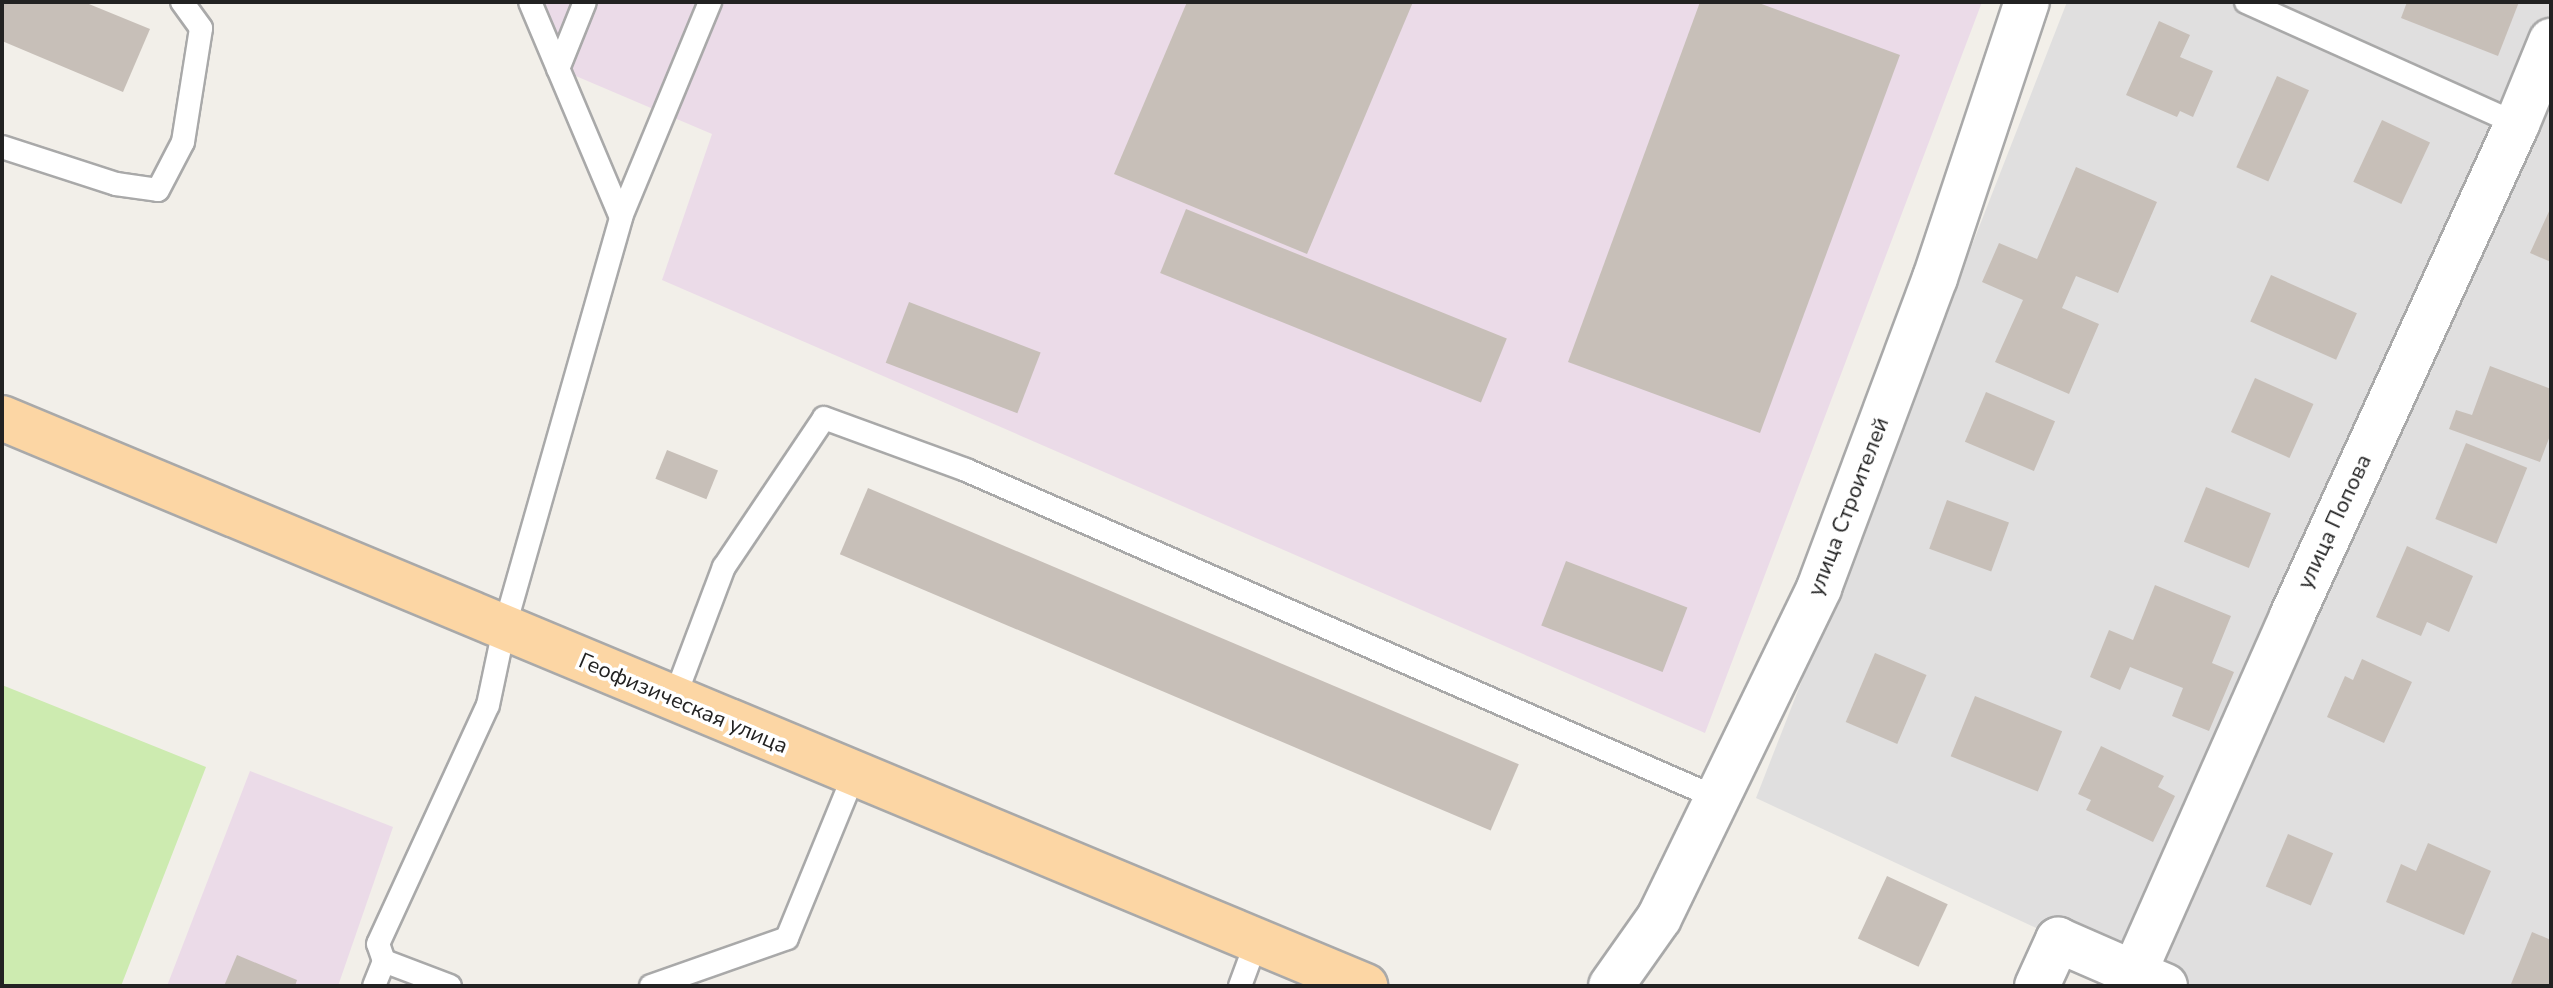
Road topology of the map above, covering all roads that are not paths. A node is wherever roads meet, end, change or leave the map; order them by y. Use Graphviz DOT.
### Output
graph roads {
  1 [pos="182,2"];
  2 [pos="530,2"];
  3 [pos="585,2"];
  4 [pos="710,2"];
  5 [pos="2027,2"];
  6 [pos="2246,2"];
  7 [pos="2551,41"];
  8 [pos="558,69"];
  9 [pos="2517,124"];
  10 [pos="2,147"];
  11 [pos="621,217"];
  12 [pos="2,418"];
  13 [pos="504,629"];
  14 [pos="674,699"];
  15 [pos="854,775"];
  16 [pos="1717,798"];
  17 [pos="1257,940"];
  18 [pos="384,961"];
  19 [pos="2149,980"];
  20 [pos="374,986"];
  21 [pos="450,986"];
  22 [pos="651,986"];
  23 [pos="1240,986"];
  24 [pos="1365,986"];
  25 [pos="1611,986"];
  26 [pos="2037,986"];
  1 -- 10 [label="lane"];
  2 -- 8 [label="lane"];
  3 -- 8 [label="lane"];
  4 -- 11 [label="lane"];
  5 -- 16 [label="street, улица Строителей"];
  6 -- 9 [label="lane"];
  7 -- 9 [label="street, улица Попова"];
  8 -- 11 [label="lane"];
  9 -- 19 [label="street, улица Попова"];
  11 -- 13 [label="lane"];
  12 -- 13 [label="main road, Геофизическая улица"];
  13 -- 14 [label="main road, Геофизическая улица"];
  13 -- 18 [label="lane"];
  14 -- 15 [label="main road, Геофизическая улица"];
  14 -- 16 [label="lane"];
  15 -- 17 [label="main road, Геофизическая улица"];
  15 -- 22 [label="lane"];
  16 -- 25 [label="street, улица Строителей"];
  17 -- 23 [label="lane"];
  17 -- 24 [label="main road, Геофизическая улица"];
  18 -- 20 [label="lane"];
  18 -- 21 [label="lane"];
  19 -- 26 [label="street"];
}
